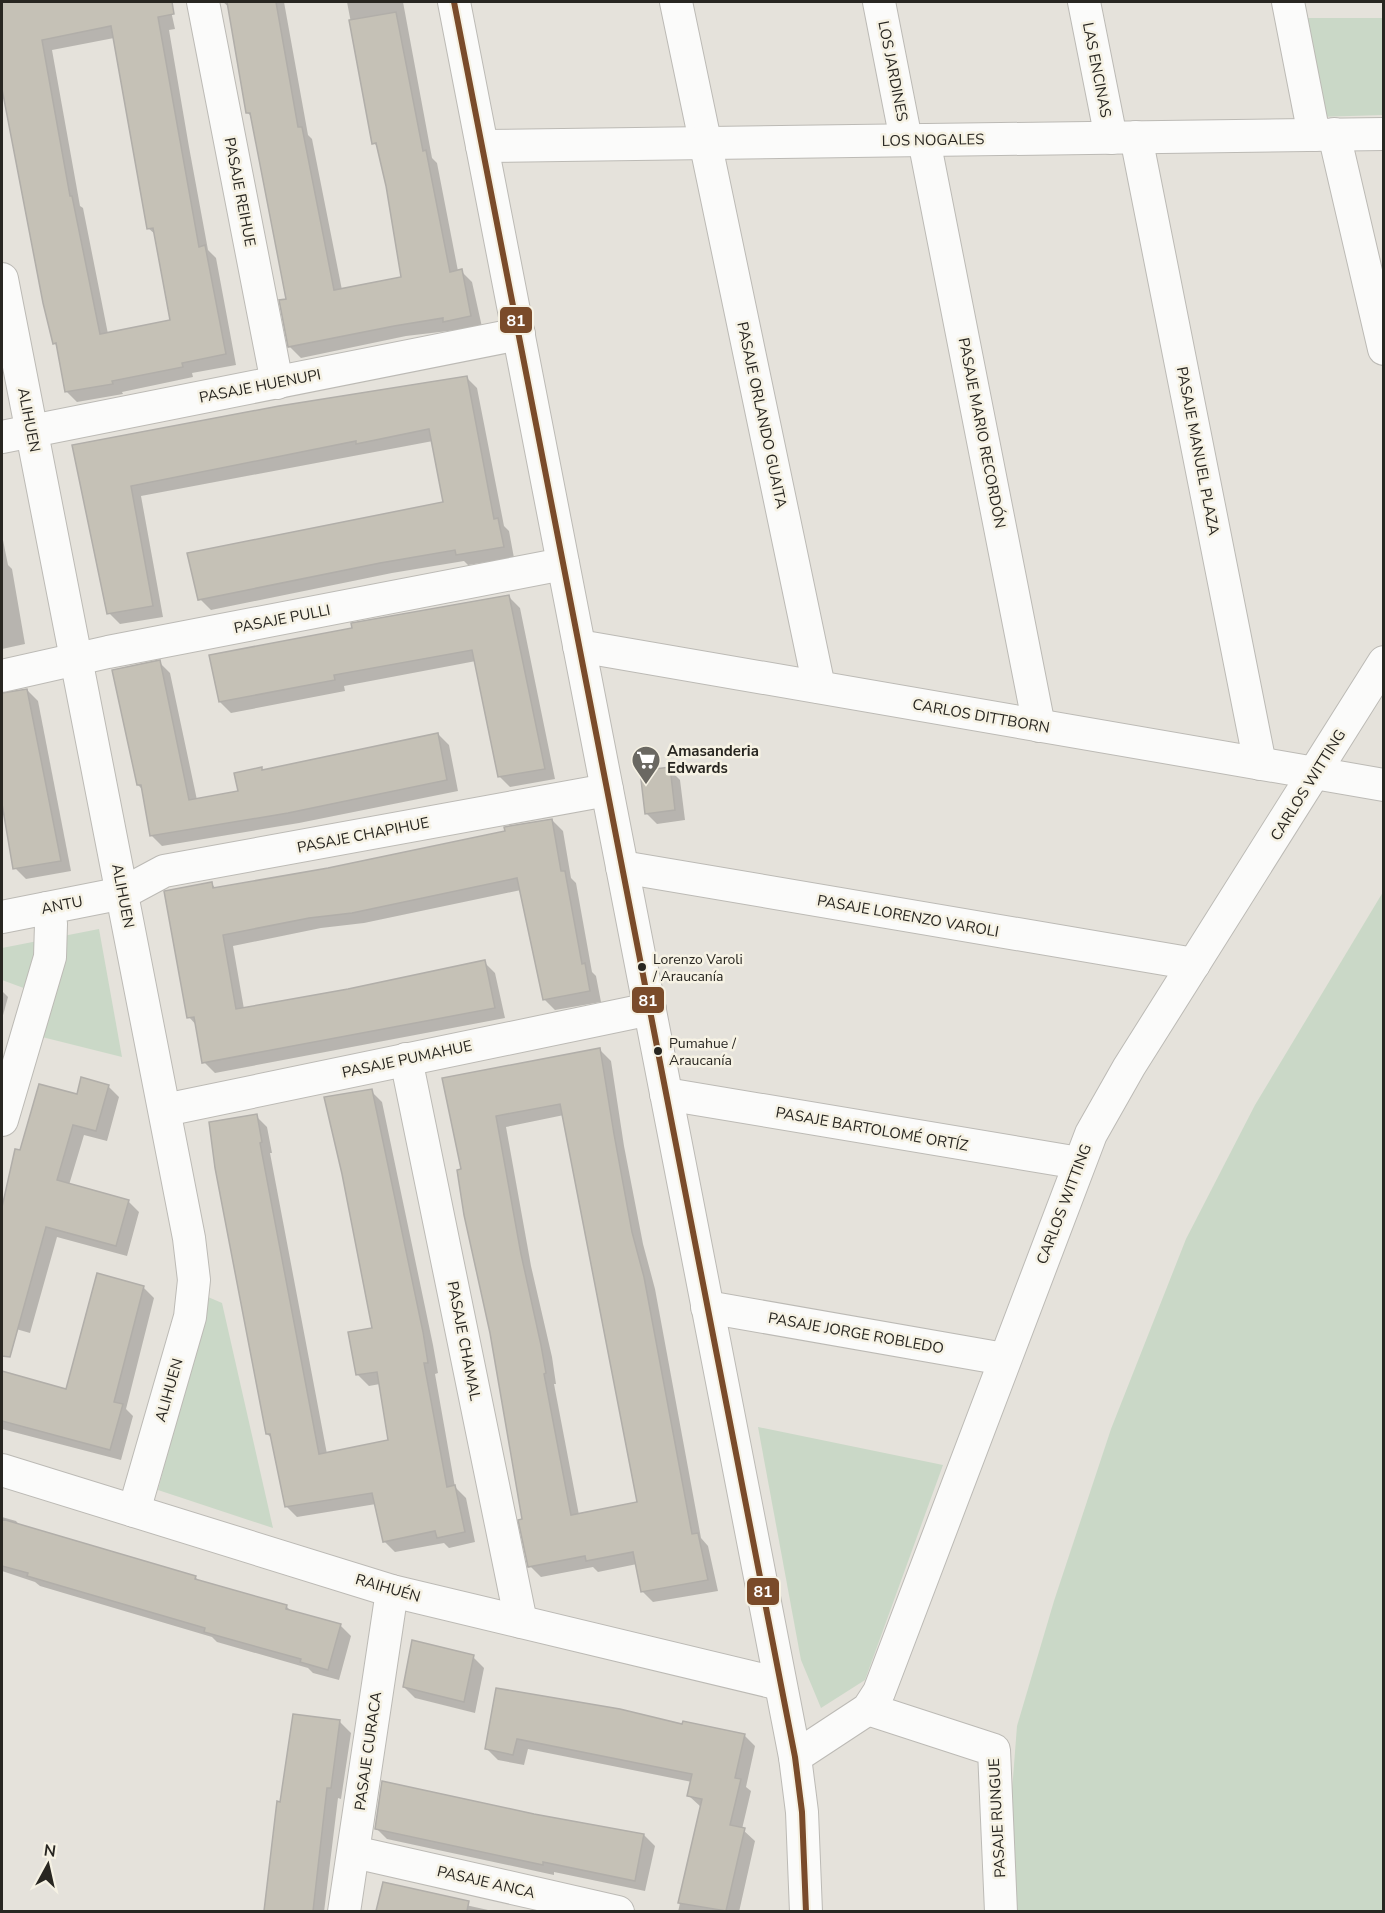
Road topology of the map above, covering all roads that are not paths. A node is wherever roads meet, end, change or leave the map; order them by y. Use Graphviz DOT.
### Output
graph roads {
  1 [pos="203,2"];
  2 [pos="454,2"];
  3 [pos="676,2"];
  4 [pos="879,2"];
  5 [pos="1084,2"];
  6 [pos="1288,2"];
  7 [pos="1383,134"];
  8 [pos="1324,135"];
  9 [pos="1124,137"];
  10 [pos="915,140"];
  11 [pos="705,143"];
  12 [pos="482,146"];
  13 [pos="2,279"];
  14 [pos="519,334"];
  15 [pos="1383,349"];
  16 [pos="277,383"];
  17 [pos="32,431"];
  18 [pos="2,437"];
  19 [pos="563,564"];
  20 [pos="579,646"];
  21 [pos="77,660"];
  22 [pos="1383,662"];
  23 [pos="2,676"];
  24 [pos="819,687"];
  25 [pos="1039,726"];
  26 [pos="1260,764"];
  27 [pos="1315,774"];
  28 [pos="1383,785"];
  29 [pos="607,789"];
  30 [pos="622,867"];
  31 [pos="123,893"];
  32 [pos="47,908"];
  33 [pos="2,917"];
  34 [pos="1194,964"];
  35 [pos="650,1009"];
  36 [pos="406,1059"];
  37 [pos="666,1094"];
  38 [pos="165,1110"];
  39 [pos="2,1120"];
  40 [pos="1079,1163"];
  41 [pos="707,1307"];
  42 [pos="1004,1359"];
  43 [pos="2,1470"];
  44 [pos="134,1511"];
  45 [pos="392,1591"];
  46 [pos="521,1622"];
  47 [pos="780,1684"];
  48 [pos="868,1709"];
  49 [pos="795,1757"];
  50 [pos="354,1852"];
  51 [pos="344,1911"];
  52 [pos="618,1911"];
  53 [pos="806,1911"];
  54 [pos="1001,1911"];
  1 -- 16 [label="street, PASAJE REIHUE"];
  2 -- 12 [label="street"];
  3 -- 11 [label="street, PASAJE ORLANDO GUAITA"];
  4 -- 10 [label="street, LOS JARDINES"];
  5 -- 9 [label="street, LAS ENCINAS"];
  6 -- 8 [label="street"];
  7 -- 8 [label="street, LOS NOGALES"];
  8 -- 9 [label="street, LOS NOGALES"];
  8 -- 15 [label="street"];
  9 -- 10 [label="street, LOS NOGALES"];
  9 -- 26 [label="street, PASAJE MANUEL PLAZA"];
  10 -- 11 [label="street, LOS NOGALES"];
  10 -- 25 [label="street, PASAJE MARIO RECORDÓN"];
  11 -- 12 [label="street, LOS NOGALES"];
  11 -- 24 [label="street, PASAJE ORLANDO GUAITA"];
  12 -- 14 [label="street"];
  13 -- 17 [label="street, ALIHUEN"];
  14 -- 16 [label="street, PASAJE HUENUPI"];
  14 -- 19 [label="street"];
  16 -- 17 [label="street, PASAJE HUENUPI"];
  17 -- 18 [label="street, PASAJE HUENUPI"];
  17 -- 21 [label="street, ALIHUEN"];
  19 -- 20 [label="street"];
  19 -- 21 [label="street, PASAJE PULLI"];
  20 -- 24 [label="street, CARLOS DITTBORN"];
  20 -- 29 [label="street"];
  21 -- 23 [label="street, PASAJE PULLI"];
  21 -- 31 [label="street, ALIHUEN"];
  22 -- 27 [label="street, CARLOS WITTING"];
  24 -- 25 [label="street, CARLOS DITTBORN"];
  25 -- 26 [label="street, CARLOS DITTBORN"];
  26 -- 27 [label="street, CARLOS DITTBORN"];
  27 -- 28 [label="street, CARLOS DITTBORN"];
  27 -- 34 [label="street, CARLOS WITTING"];
  29 -- 30 [label="street"];
  29 -- 31 [label="street, PASAJE CHAPIHUE"];
  30 -- 34 [label="street, PASAJE LORENZO VAROLI"];
  30 -- 35 [label="street"];
  31 -- 32 [label="street, ANTU"];
  31 -- 38 [label="street, ALIHUEN"];
  32 -- 33 [label="street, ANTU"];
  32 -- 39 [label="street"];
  34 -- 40 [label="street, CARLOS WITTING"];
  35 -- 36 [label="street, PASAJE PUMAHUE"];
  35 -- 37 [label="street"];
  36 -- 38 [label="street, PASAJE PUMAHUE"];
  36 -- 46 [label="street, PASAJE CHAMAL"];
  37 -- 40 [label="street, PASAJE BARTOLOMÉ ORTÍZ"];
  37 -- 41 [label="street"];
  38 -- 44 [label="street, ALIHUEN"];
  40 -- 42 [label="street, CARLOS WITTING"];
  41 -- 42 [label="street, PASAJE JORGE ROBLEDO"];
  41 -- 47 [label="street"];
  42 -- 48 [label="street, CARLOS WITTING"];
  43 -- 44 [label="street, RAIHUÉN"];
  44 -- 45 [label="street, RAIHUÉN"];
  45 -- 46 [label="street, RAIHUÉN"];
  45 -- 50 [label="street, PASAJE CURACA"];
  46 -- 47 [label="street, RAIHUÉN"];
  47 -- 49 [label="street"];
  48 -- 49 [label="street, CARLOS WITTING"];
  48 -- 54 [label="street, PASAJE RUNGUE"];
  49 -- 53 [label="street"];
  50 -- 51 [label="street, PASAJE CURACA"];
  50 -- 52 [label="street, PASAJE ANCA"];
}
